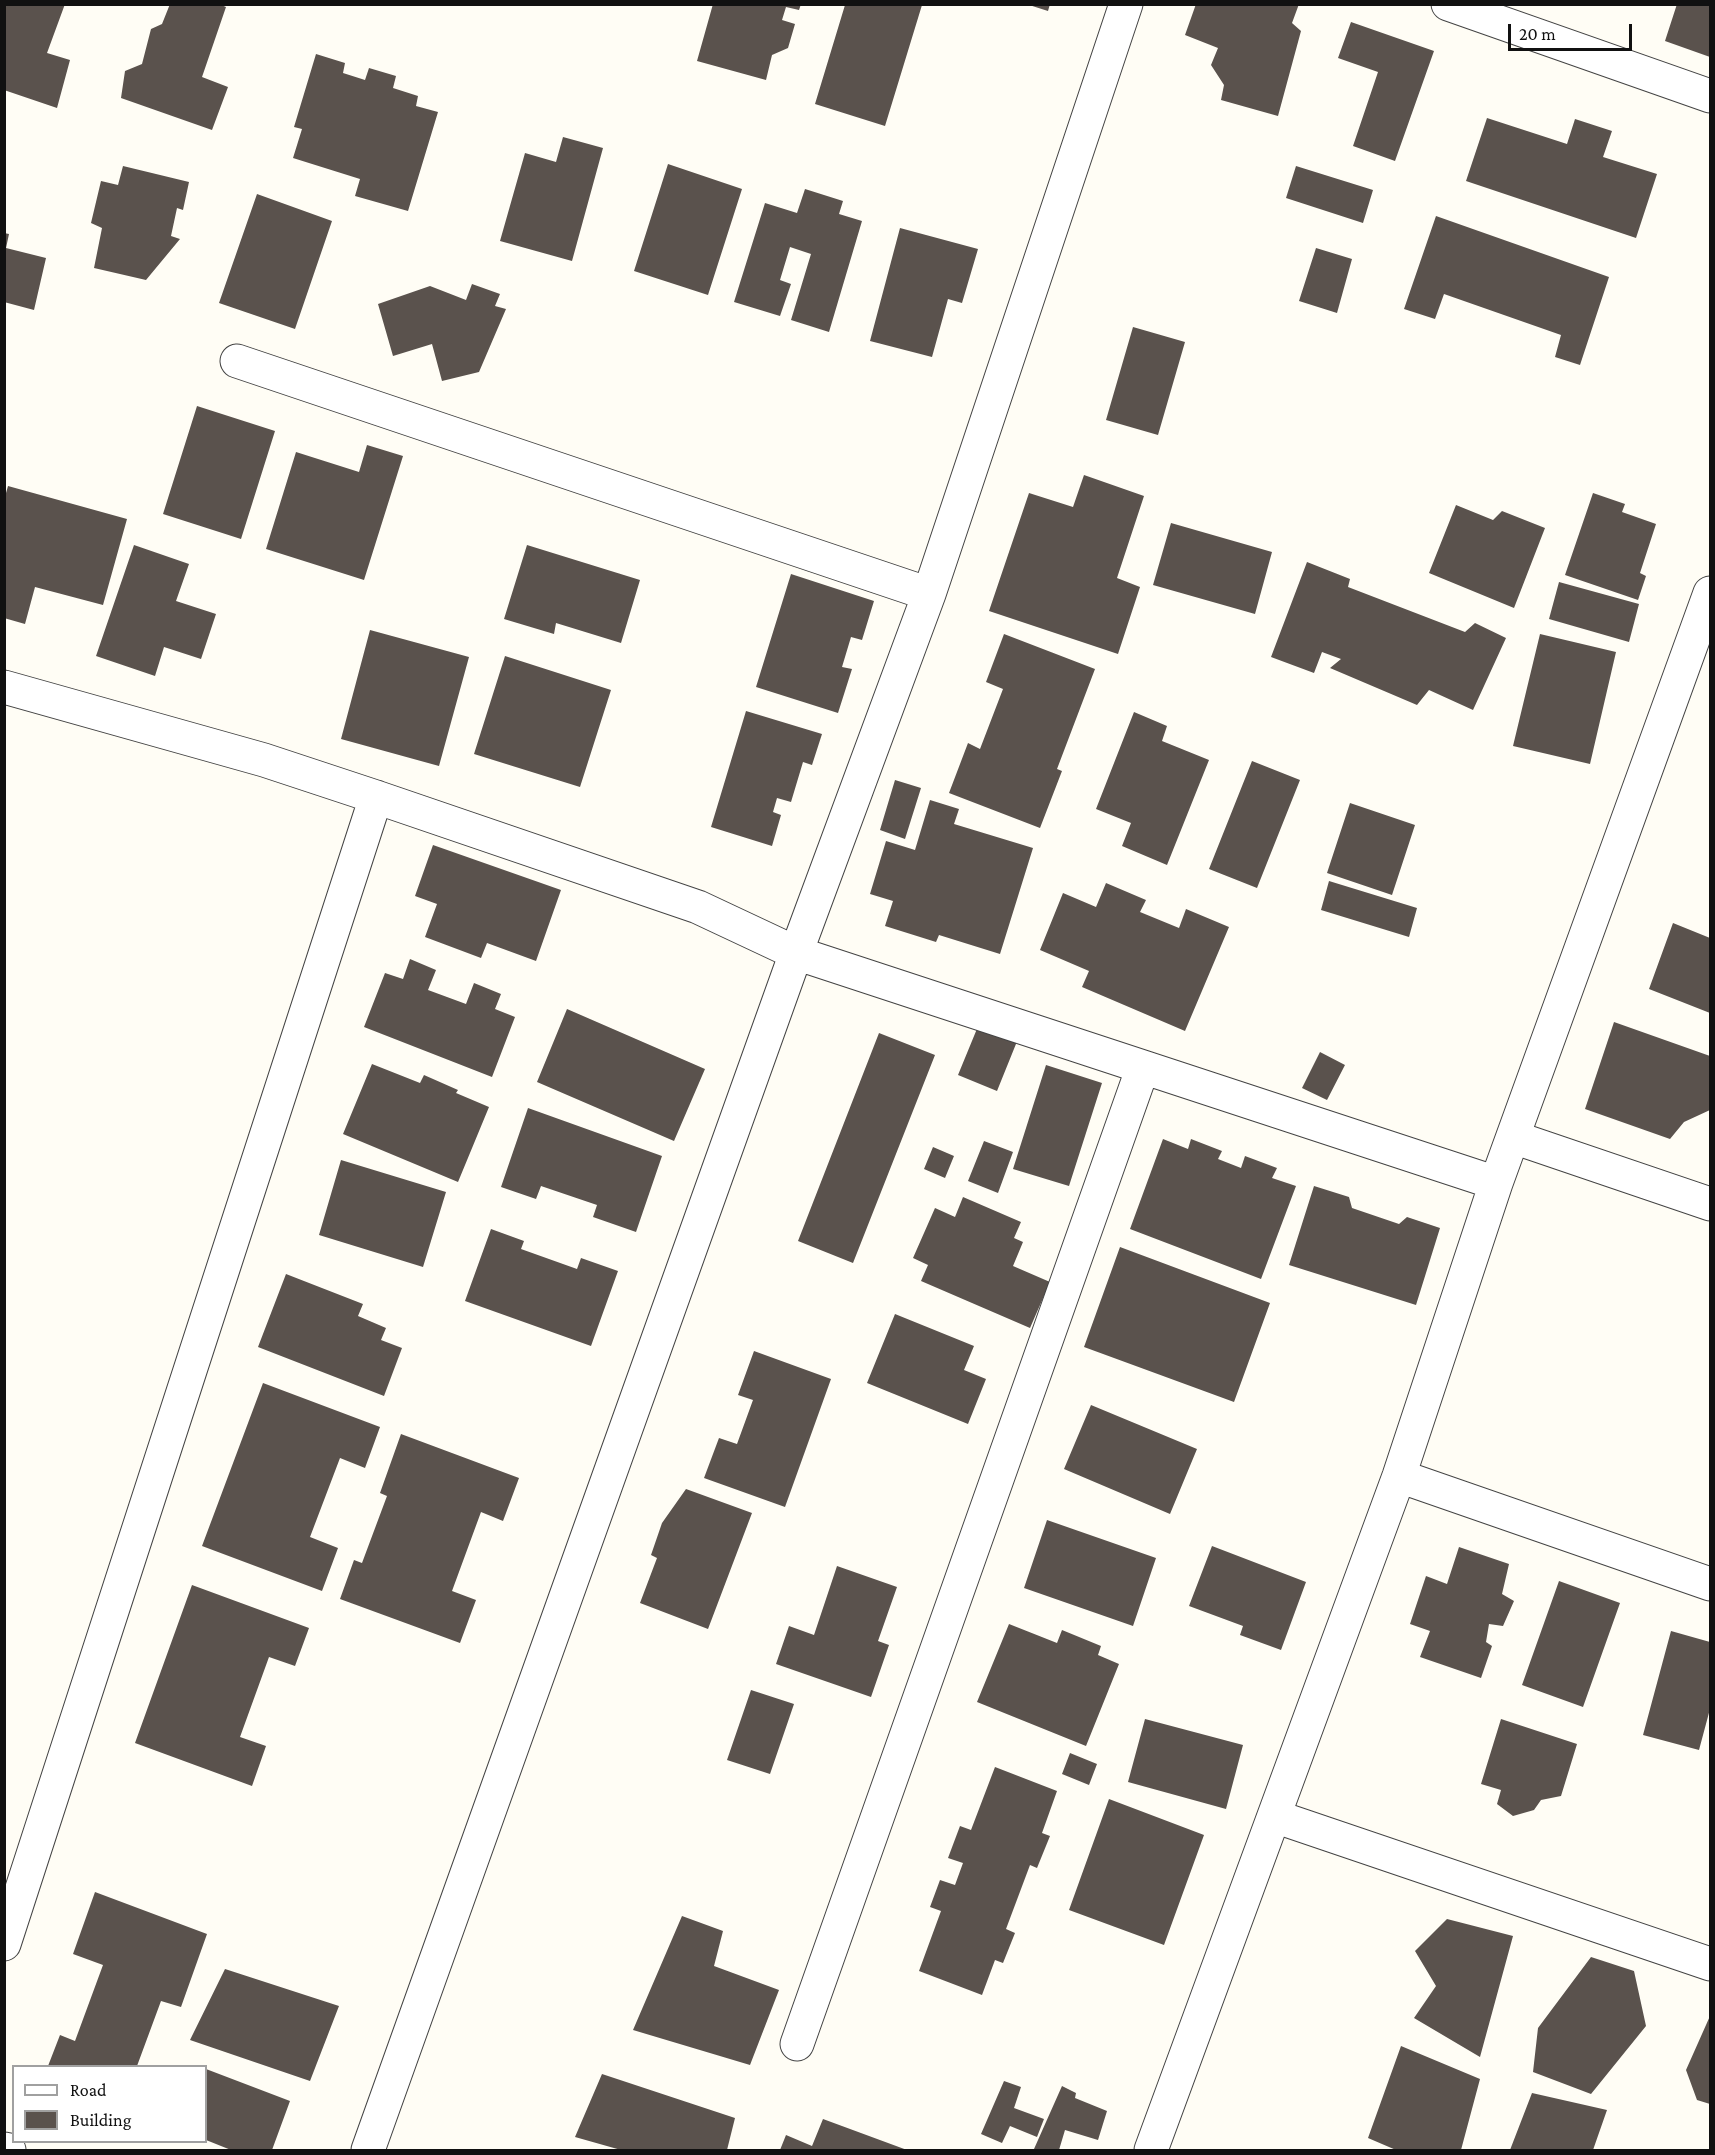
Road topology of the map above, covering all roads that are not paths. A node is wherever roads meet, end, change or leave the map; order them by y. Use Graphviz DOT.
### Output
graph roads {
  1 [pos="1126,4"];
  2 [pos="1448,4"];
  3 [pos="1710,96"];
  4 [pos="237,361"];
  5 [pos="1710,593"];
  6 [pos="929,594"];
  7 [pos="4,687"];
  8 [pos="376,797"];
  9 [pos="796,953"];
  10 [pos="1143,1068"];
  11 [pos="1513,1137"];
  12 [pos="1496,1183"];
  13 [pos="1710,1204"];
  14 [pos="1399,1476"];
  15 [pos="1710,1584"];
  16 [pos="1274,1816"];
  17 [pos="4,1944"];
  18 [pos="1710,1964"];
  19 [pos="796,2044"];
  20 [pos="1153,2150"];
  21 [pos="368,2151"];
  1 -- 6 [label="street"];
  2 -- 3 [label="street"];
  4 -- 6 [label="street"];
  5 -- 11 [label="street"];
  6 -- 9 [label="street"];
  7 -- 8 [label="street"];
  8 -- 9 [label="street"];
  8 -- 17 [label="street"];
  9 -- 10 [label="street"];
  9 -- 21 [label="street"];
  10 -- 12 [label="street"];
  10 -- 19 [label="street"];
  11 -- 12 [label="street"];
  11 -- 13 [label="street"];
  12 -- 14 [label="street"];
  14 -- 15 [label="street"];
  14 -- 16 [label="street"];
  16 -- 18 [label="street"];
  16 -- 20 [label="street"];
}
